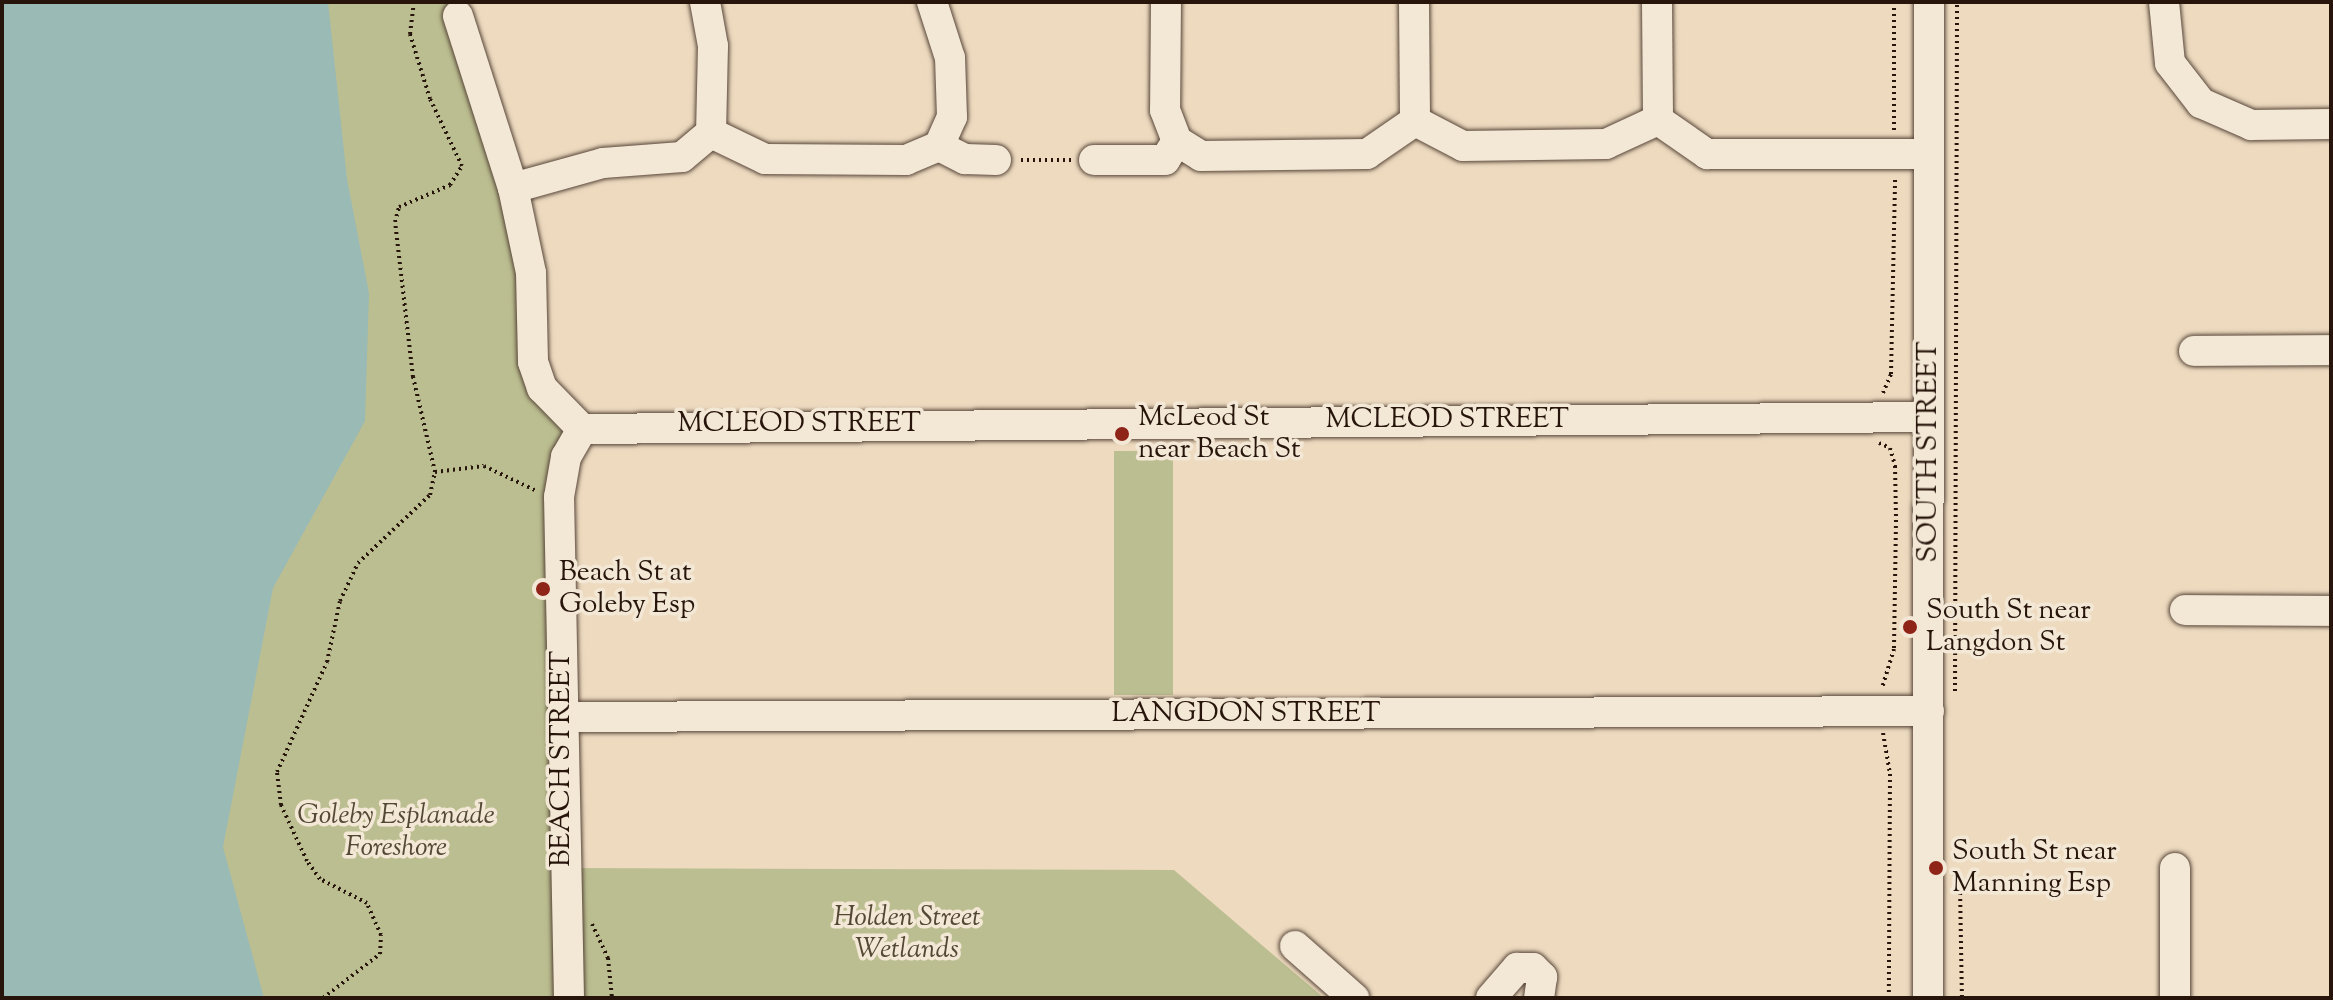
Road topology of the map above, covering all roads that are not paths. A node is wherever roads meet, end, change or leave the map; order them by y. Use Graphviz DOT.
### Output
graph roads {
  1 [pos="705,2"];
  2 [pos="932,2"];
  3 [pos="1166,2"];
  4 [pos="1414,2"];
  5 [pos="1657,2"];
  6 [pos="1929,2"];
  7 [pos="2164,2"];
  8 [pos="458,16"];
  9 [pos="1658,120"];
  10 [pos="1415,121"];
  11 [pos="2331,124"];
  12 [pos="711,133"];
  13 [pos="1177,141"];
  14 [pos="939,146"];
  15 [pos="1928,154"];
  16 [pos="996,160"];
  17 [pos="1094,160"];
  18 [pos="513,188"];
  19 [pos="2331,350"];
  20 [pos="2194,351"];
  21 [pos="1928,417"];
  22 [pos="582,429"];
  23 [pos="2185,610"];
  24 [pos="2331,611"];
  25 [pos="1942,708"];
  26 [pos="563,717"];
  27 [pos="2175,868"];
  28 [pos="1295,946"];
  29 [pos="569,998"];
  30 [pos="1354,998"];
  31 [pos="1491,998"];
  32 [pos="1539,998"];
  33 [pos="1928,998"];
  34 [pos="2175,998"];
  1 -- 12 [label="street"];
  2 -- 14 [label="street"];
  3 -- 13 [label="street"];
  4 -- 10 [label="street"];
  5 -- 9 [label="street"];
  6 -- 15 [label="street, SOUTH STREET"];
  7 -- 11 [label="street"];
  8 -- 18 [label="street"];
  9 -- 10 [label="street"];
  9 -- 15 [label="street"];
  10 -- 13 [label="street"];
  12 -- 14 [label="street"];
  12 -- 18 [label="street"];
  13 -- 17 [label="street"];
  14 -- 16 [label="street"];
  15 -- 21 [label="street, SOUTH STREET"];
  18 -- 22 [label="street"];
  19 -- 20 [label="street"];
  21 -- 22 [label="street, MCLEOD STREET"];
  21 -- 25 [label="street, SOUTH STREET"];
  22 -- 26 [label="street, BEACH STREET"];
  23 -- 24 [label="street"];
  25 -- 26 [label="street, LANGDON STREET"];
  25 -- 33 [label="street, SOUTH STREET"];
  26 -- 29 [label="street, BEACH STREET"];
  27 -- 34 [label="street"];
  28 -- 30 [label="street"];
  31 -- 32 [label="street"];
}
